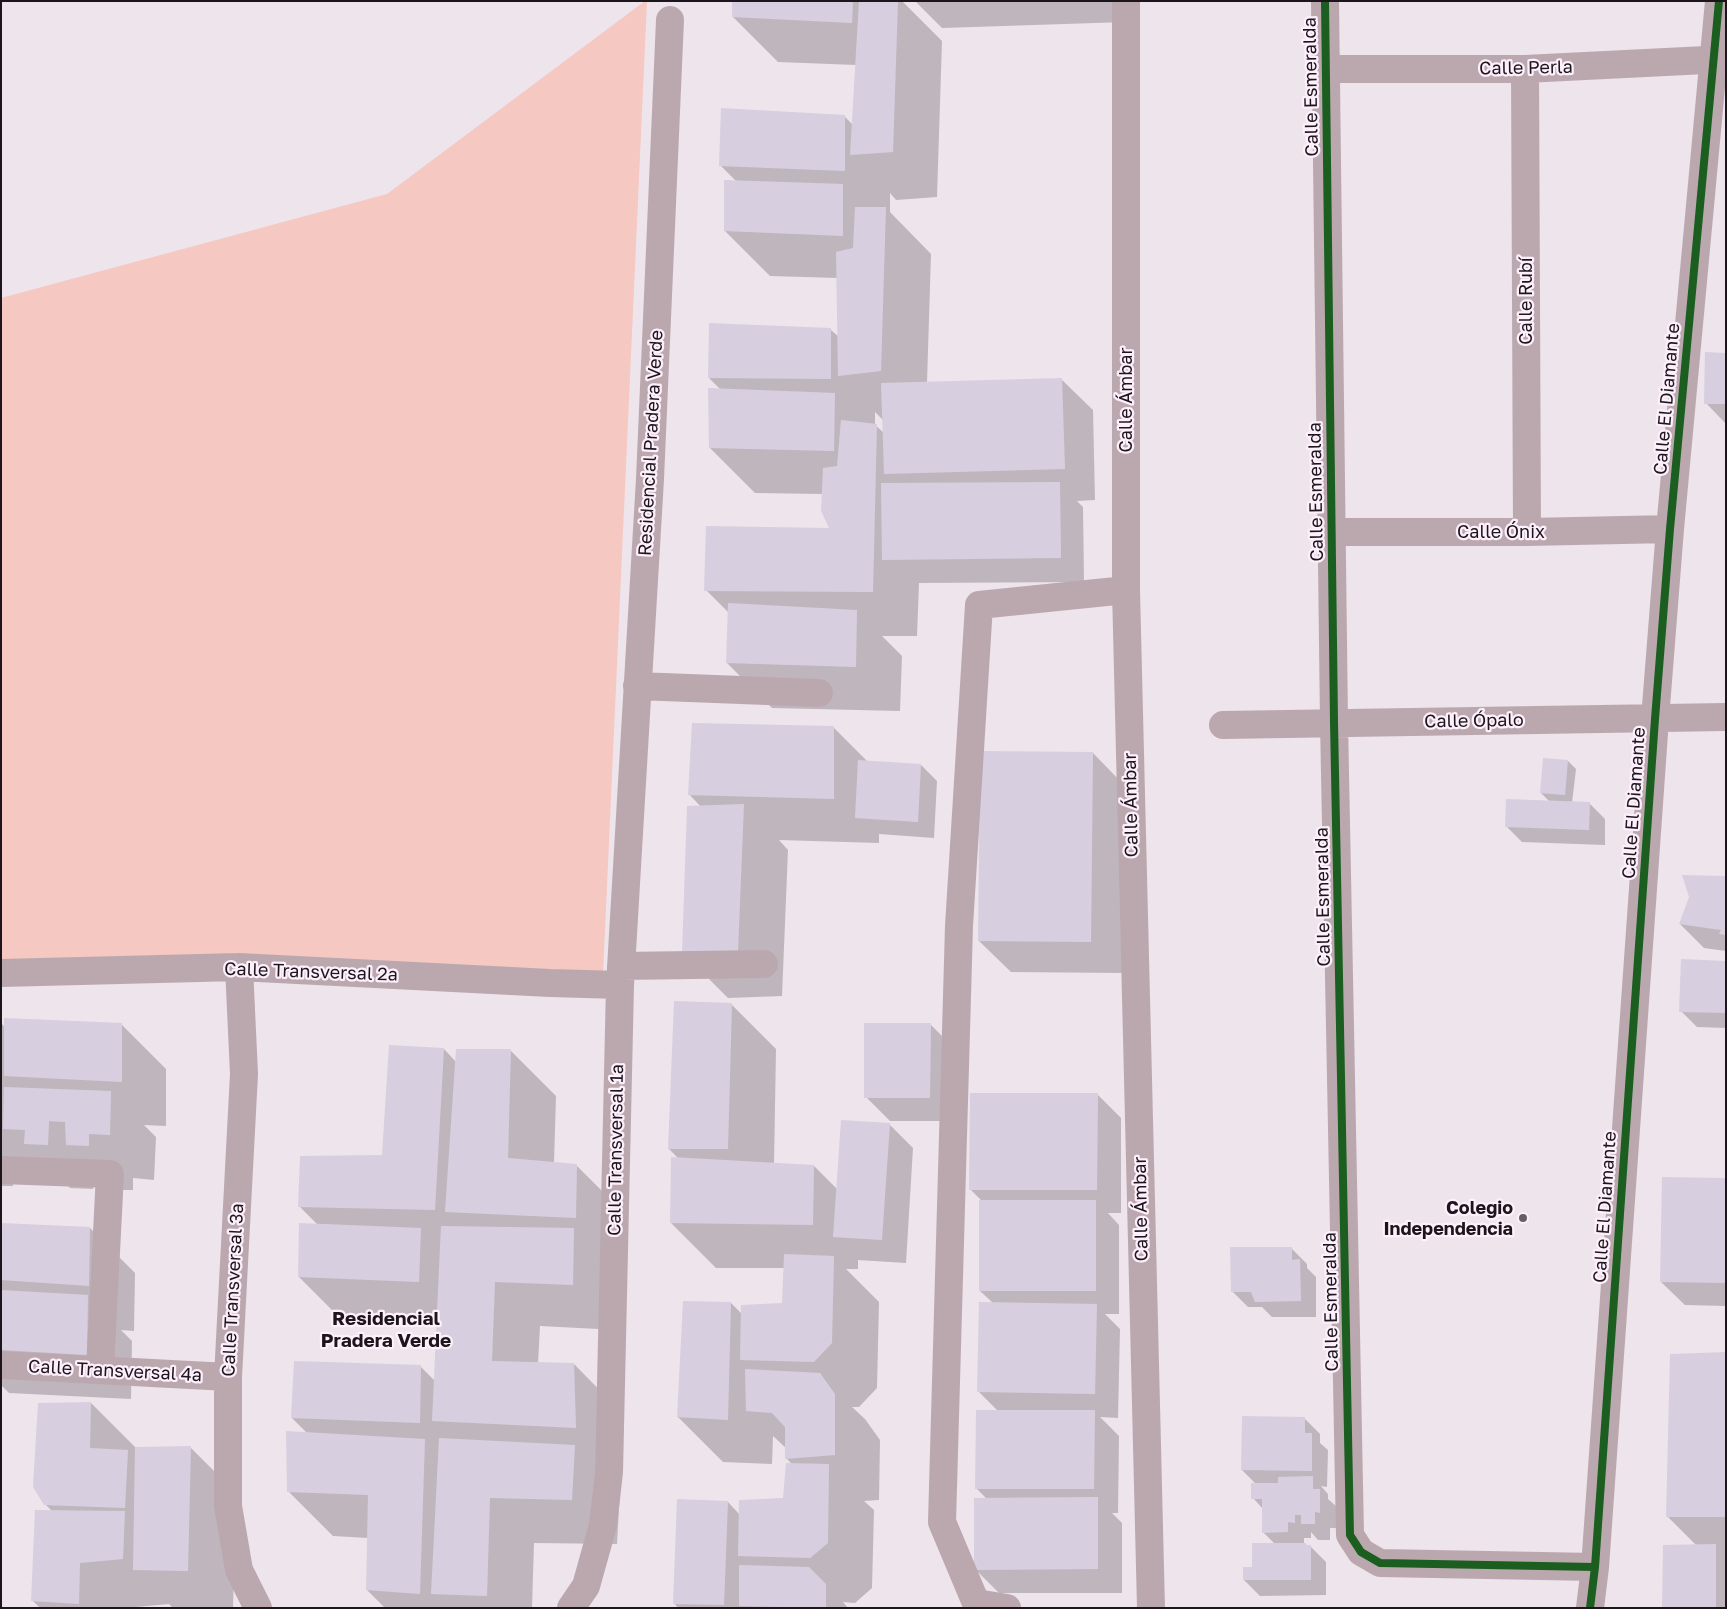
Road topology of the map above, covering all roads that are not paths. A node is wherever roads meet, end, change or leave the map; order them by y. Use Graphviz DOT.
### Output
graph roads {
  1 [pos="1126,1"];
  2 [pos="1325,1"];
  3 [pos="1719,1"];
  4 [pos="670,20"];
  5 [pos="1720,59"];
  6 [pos="1325,69"];
  7 [pos="1526,69"];
  8 [pos="1670,529"];
  9 [pos="1332,532"];
  10 [pos="1527,532"];
  11 [pos="1126,590"];
  12 [pos="637,686"];
  13 [pos="819,693"];
  14 [pos="1726,717"];
  15 [pos="1655,719"];
  16 [pos="1334,722"];
  17 [pos="1223,725"];
  18 [pos="764,964"];
  19 [pos="239,968"];
  20 [pos="1,973"];
  21 [pos="621,975"];
  22 [pos="1,1170"];
  23 [pos="1,1365"];
  24 [pos="100,1369"];
  25 [pos="228,1378"];
  26 [pos="1594,1567"];
  27 [pos="258,1608"];
  28 [pos="571,1608"];
  29 [pos="1007,1608"];
  30 [pos="1151,1608"];
  31 [pos="1590,1608"];
  1 -- 11 [label="street, Calle Ámbar"];
  2 -- 6 [label="street, Calle Esmeralda"];
  3 -- 5 [label="street, Calle El Diamante"];
  4 -- 12 [label="street, Residencial Pradera Verde"];
  5 -- 7 [label="street, Calle Perla"];
  5 -- 8 [label="street, Calle El Diamante"];
  6 -- 7 [label="street, Calle Perla"];
  6 -- 9 [label="street, Calle Esmeralda"];
  7 -- 10 [label="street, Calle Rubí"];
  8 -- 10 [label="street, Calle Ónix"];
  8 -- 15 [label="street, Calle El Diamante"];
  9 -- 10 [label="street, Calle Ónix"];
  9 -- 16 [label="street, Calle Esmeralda"];
  11 -- 29 [label="street"];
  11 -- 30 [label="street, Calle Ámbar"];
  12 -- 13 [label="street"];
  12 -- 21 [label="street, Calle Transversal 1a"];
  14 -- 15 [label="street, Calle Ópalo"];
  15 -- 16 [label="street, Calle Ópalo"];
  15 -- 26 [label="street, Calle El Diamante"];
  16 -- 17 [label="street, Calle Ópalo"];
  16 -- 26 [label="street, Calle Esmeralda"];
  18 -- 21 [label="street, Calle Transversal 2a"];
  19 -- 20 [label="street, Calle Transversal 2a"];
  19 -- 21 [label="street, Calle Transversal 2a"];
  19 -- 25 [label="street, Calle Transversal 3a"];
  21 -- 28 [label="street, Calle Transversal 1a"];
  22 -- 24 [label="street"];
  23 -- 24 [label="street, Calle Transversal 4a"];
  24 -- 25 [label="street, Calle Transversal 4a"];
  25 -- 27 [label="street, Calle Transversal 3a"];
  26 -- 31 [label="street, Calle El Diamante"];
}
